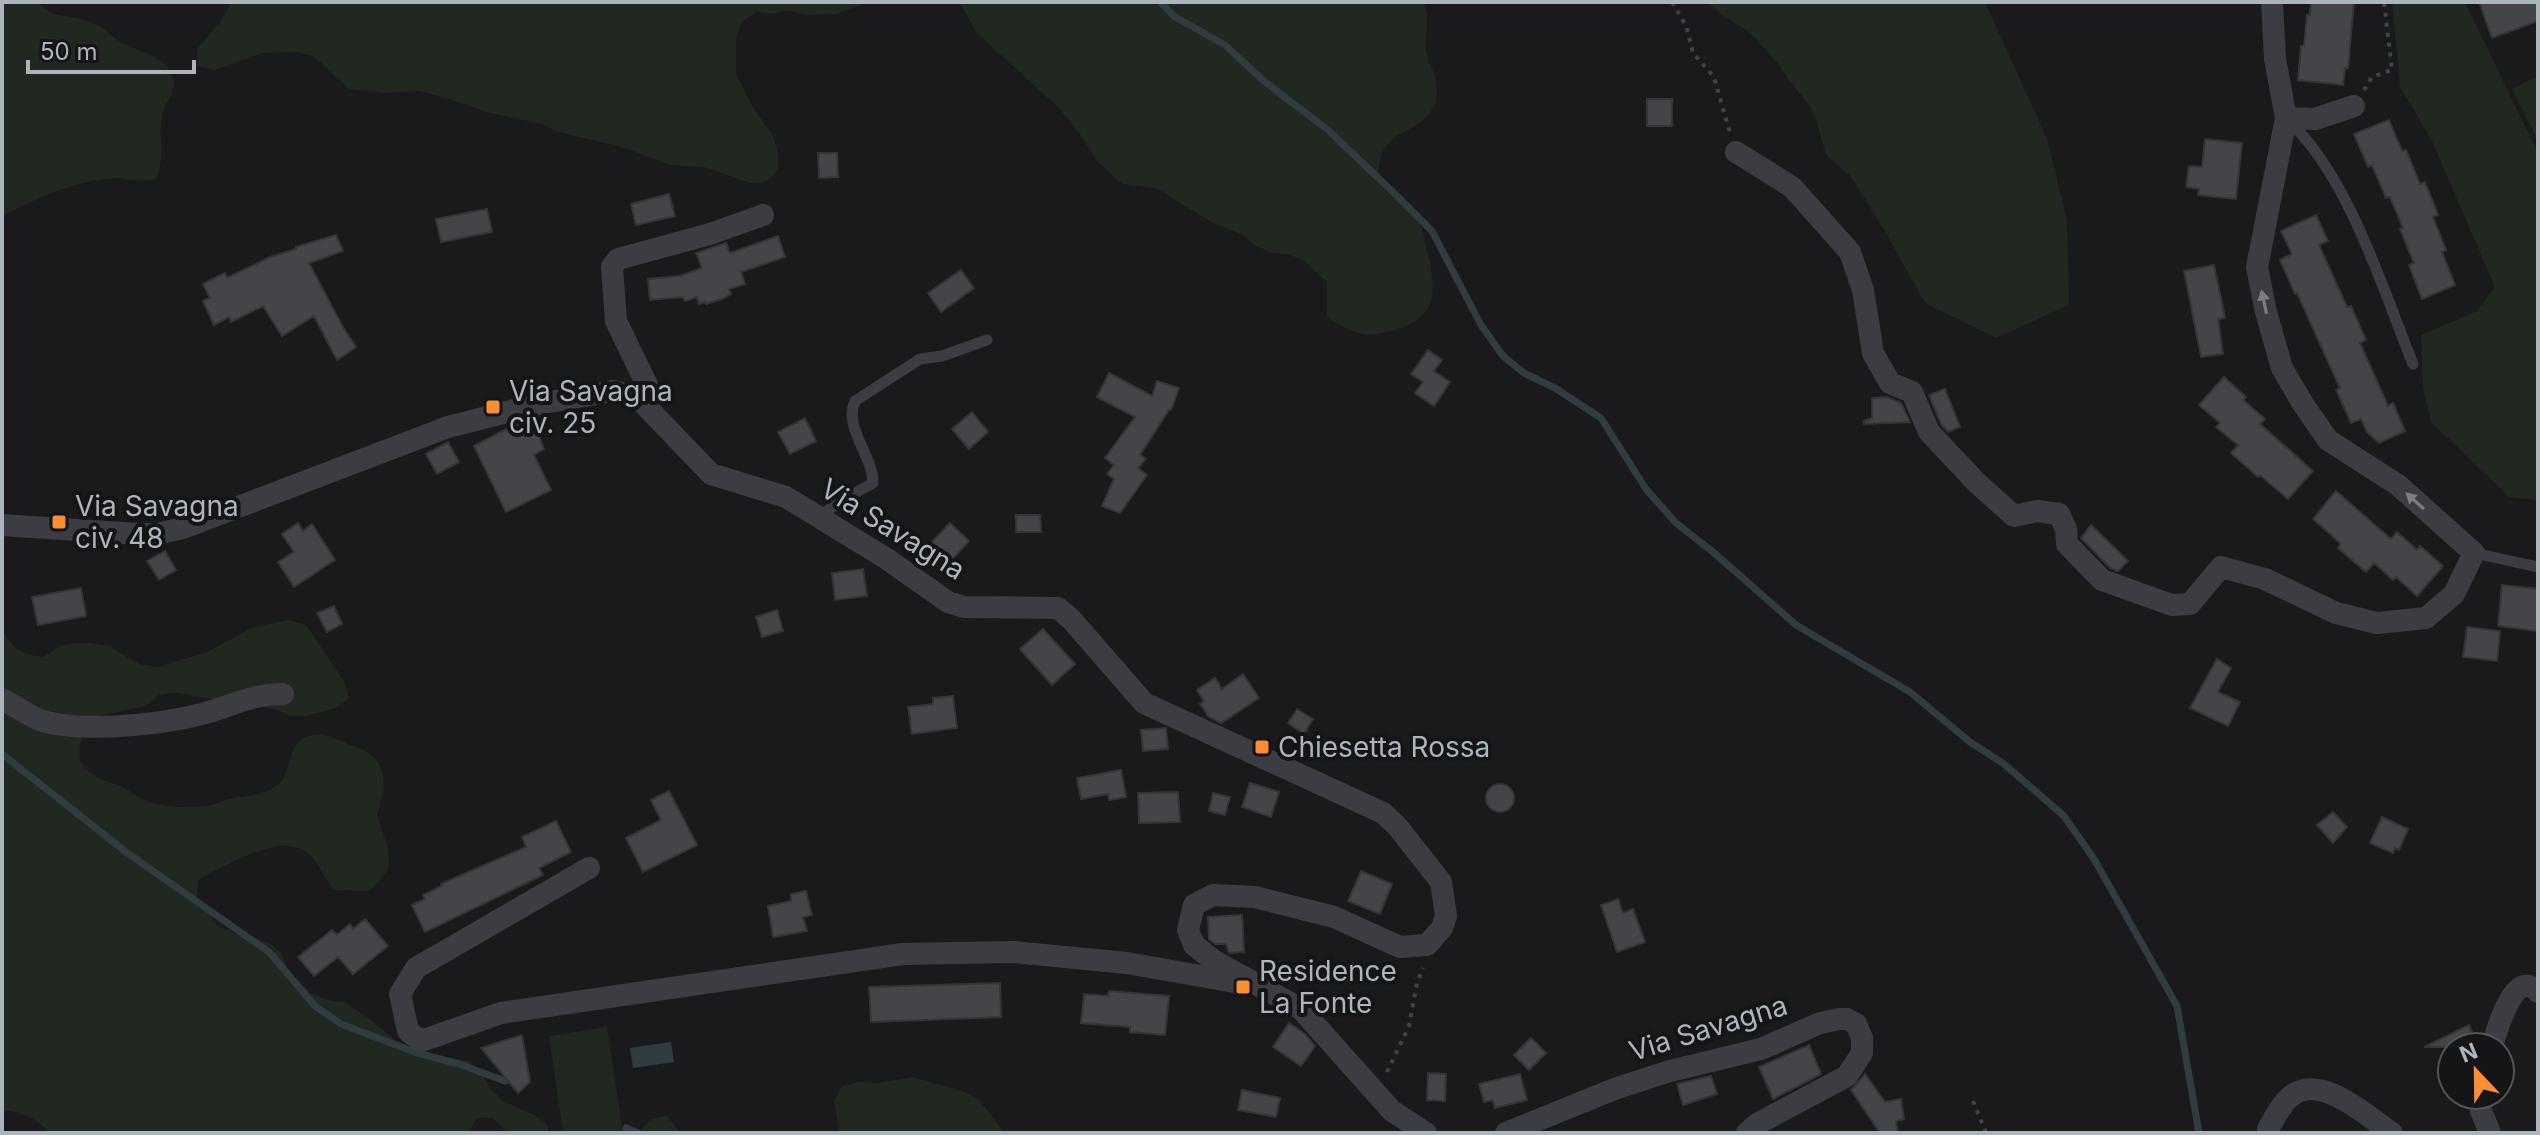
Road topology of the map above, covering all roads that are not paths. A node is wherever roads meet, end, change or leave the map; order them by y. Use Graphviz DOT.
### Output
graph roads {
  1 [pos="2272,2"];
  2 [pos="2354,106"];
  3 [pos="2286,118"];
  4 [pos="1736,152"];
  5 [pos="763,215"];
  6 [pos="987,340"];
  7 [pos="2413,364"];
  8 [pos="637,397"];
  9 [pos="818,518"];
  10 [pos="2,525"];
  11 [pos="2474,553"];
  12 [pos="2538,567"];
  13 [pos="283,694"];
  14 [pos="2,699"];
  15 [pos="589,868"];
  16 [pos="1257,986"];
  17 [pos="2538,992"];
  18 [pos="2497,1031"];
  19 [pos="2481,1111"];
  20 [pos="1426,1133"];
  21 [pos="1506,1133"];
  22 [pos="1747,1133"];
  23 [pos="2268,1133"];
  24 [pos="2392,1133"];
  25 [pos="2490,1133"];
  1 -- 3 [label="street"];
  2 -- 3 [label="street"];
  3 -- 7 [label="lane"];
  11 -- 3 [label="street, one-way"];
  4 -- 11 [label="street"];
  5 -- 8 [label="street"];
  6 -- 9 [label="lane"];
  8 -- 9 [label="street, Via Savagna"];
  8 -- 10 [label="street"];
  9 -- 16 [label="street, Via Savagna"];
  11 -- 12 [label="lane"];
  13 -- 14 [label="street"];
  15 -- 16 [label="street"];
  16 -- 20 [label="street"];
  17 -- 18 [label="street"];
  19 -- 25 [label="street"];
  21 -- 22 [label="street, Via Savagna"];
  23 -- 24 [label="street"];
}
